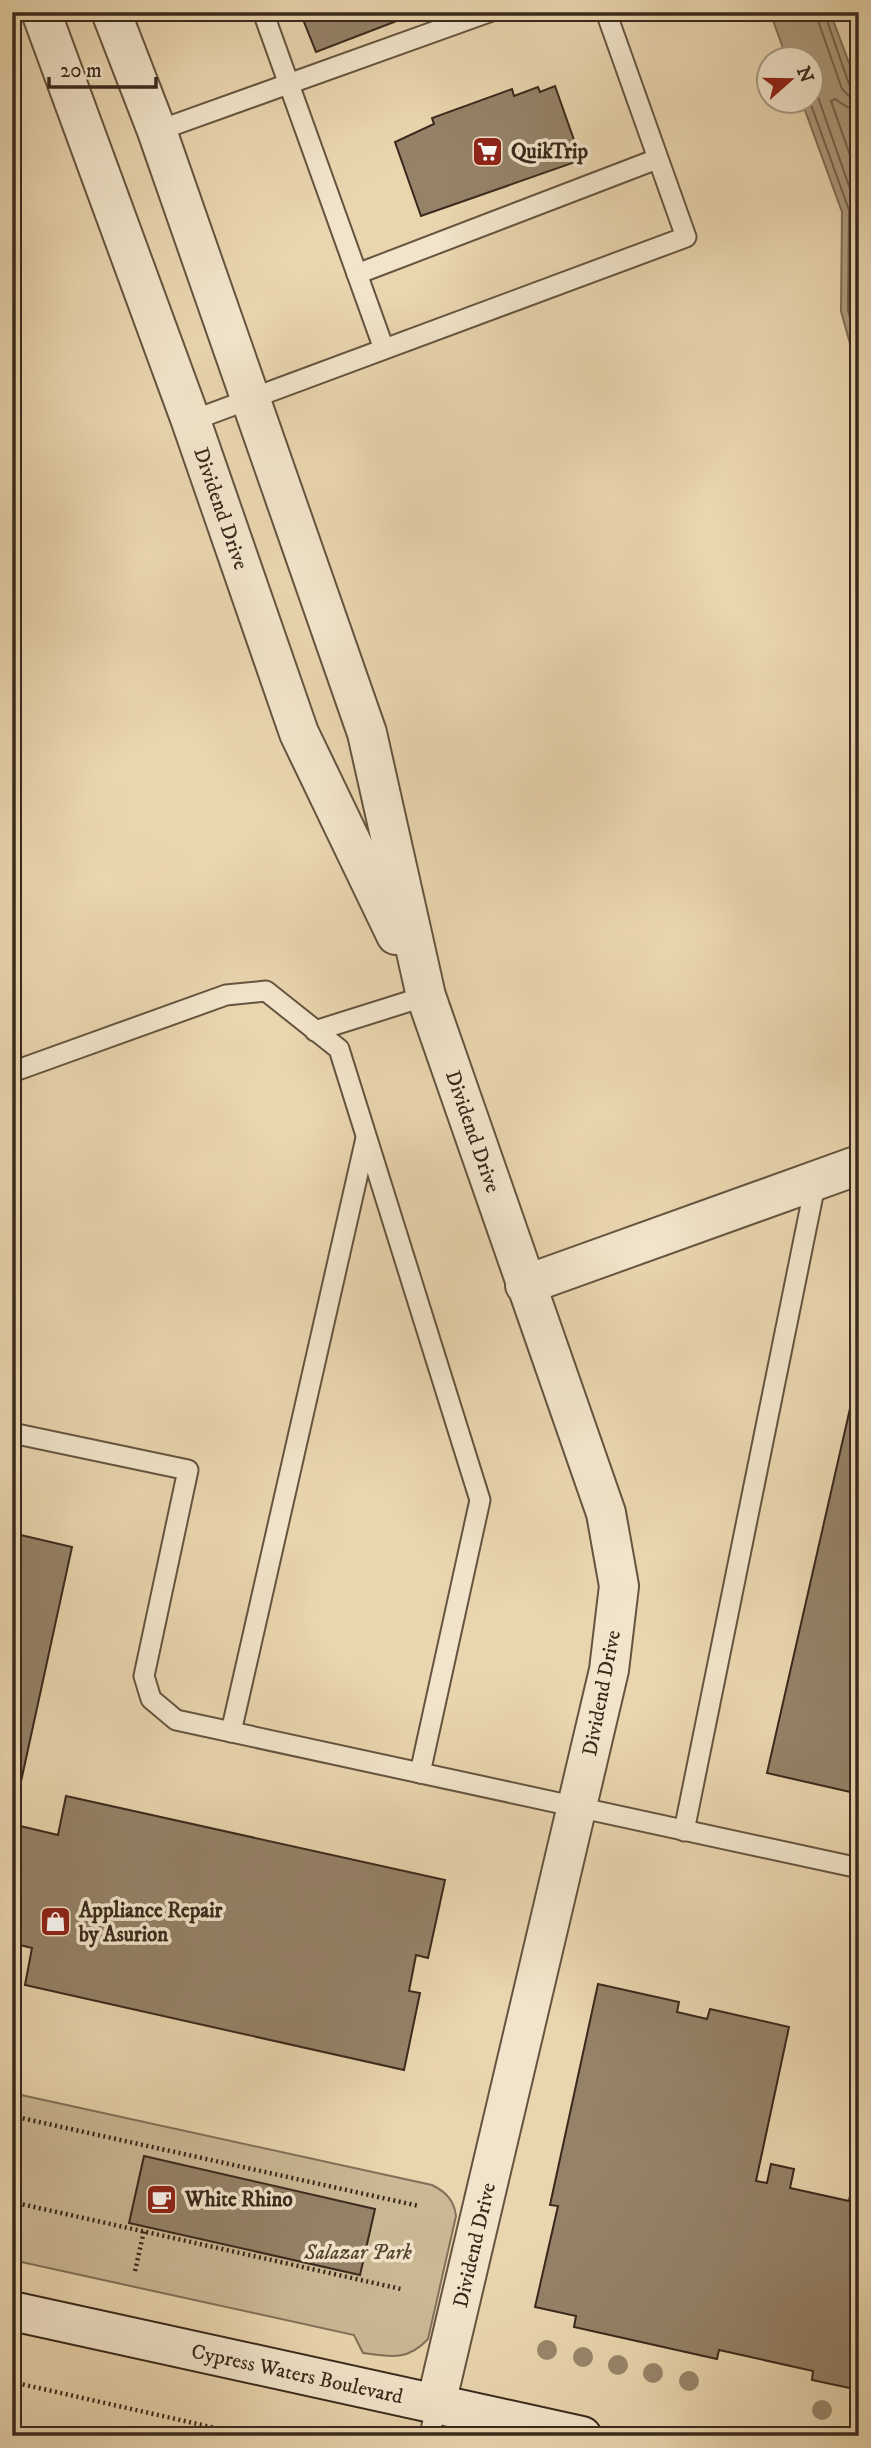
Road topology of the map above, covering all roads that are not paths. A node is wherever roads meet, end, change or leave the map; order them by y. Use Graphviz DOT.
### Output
graph roads {
  1 [pos="41,12"];
  2 [pos="111,12"];
  3 [pos="263,12"];
  4 [pos="489,12"];
  5 [pos="606,12"];
  6 [pos="289,86"];
  7 [pos="158,131"];
  8 [pos="657,159"];
  9 [pos="357,274"];
  10 [pos="384,349"];
  11 [pos="250,398"];
  12 [pos="191,421"];
  13 [pos="426,996"];
  14 [pos="315,1031"];
  15 [pos="12,1072"];
  16 [pos="366,1137"];
  17 [pos="859,1165"];
  18 [pos="816,1180"];
  19 [pos="525,1285"];
  20 [pos="12,1433"];
  21 [pos="230,1732"];
  22 [pos="420,1773"];
  23 [pos="577,1808"];
  24 [pos="684,1831"];
  25 [pos="859,1868"];
  26 [pos="12,2311"];
  27 [pos="433,2420"];
  28 [pos="582,2436"];
  1 -- 12 [label="street, Dividend Drive"];
  2 -- 7 [label="street, Dividend Drive"];
  3 -- 6 [label="lane"];
  4 -- 6 [label="lane"];
  5 -- 8 [label="lane"];
  6 -- 7 [label="lane"];
  6 -- 9 [label="lane"];
  7 -- 11 [label="street, Dividend Drive"];
  8 -- 9 [label="lane"];
  8 -- 10 [label="lane"];
  9 -- 10 [label="lane"];
  10 -- 11 [label="lane"];
  11 -- 12 [label="lane"];
  11 -- 13 [label="street, Dividend Drive"];
  12 -- 13 [label="street, Dividend Drive"];
  13 -- 14 [label="lane"];
  13 -- 19 [label="street, Dividend Drive"];
  14 -- 15 [label="lane"];
  14 -- 16 [label="lane"];
  16 -- 21 [label="lane"];
  16 -- 22 [label="lane"];
  17 -- 18 [label="street"];
  18 -- 19 [label="street"];
  18 -- 24 [label="lane"];
  19 -- 23 [label="street, Dividend Drive"];
  20 -- 21 [label="lane"];
  21 -- 22 [label="lane"];
  22 -- 23 [label="lane"];
  23 -- 24 [label="lane"];
  23 -- 27 [label="street, Dividend Drive"];
  24 -- 25 [label="lane"];
  26 -- 27 [label="street, Cypress Waters Boulevard"];
  27 -- 28 [label="street, Cypress Waters Boulevard"];
}
